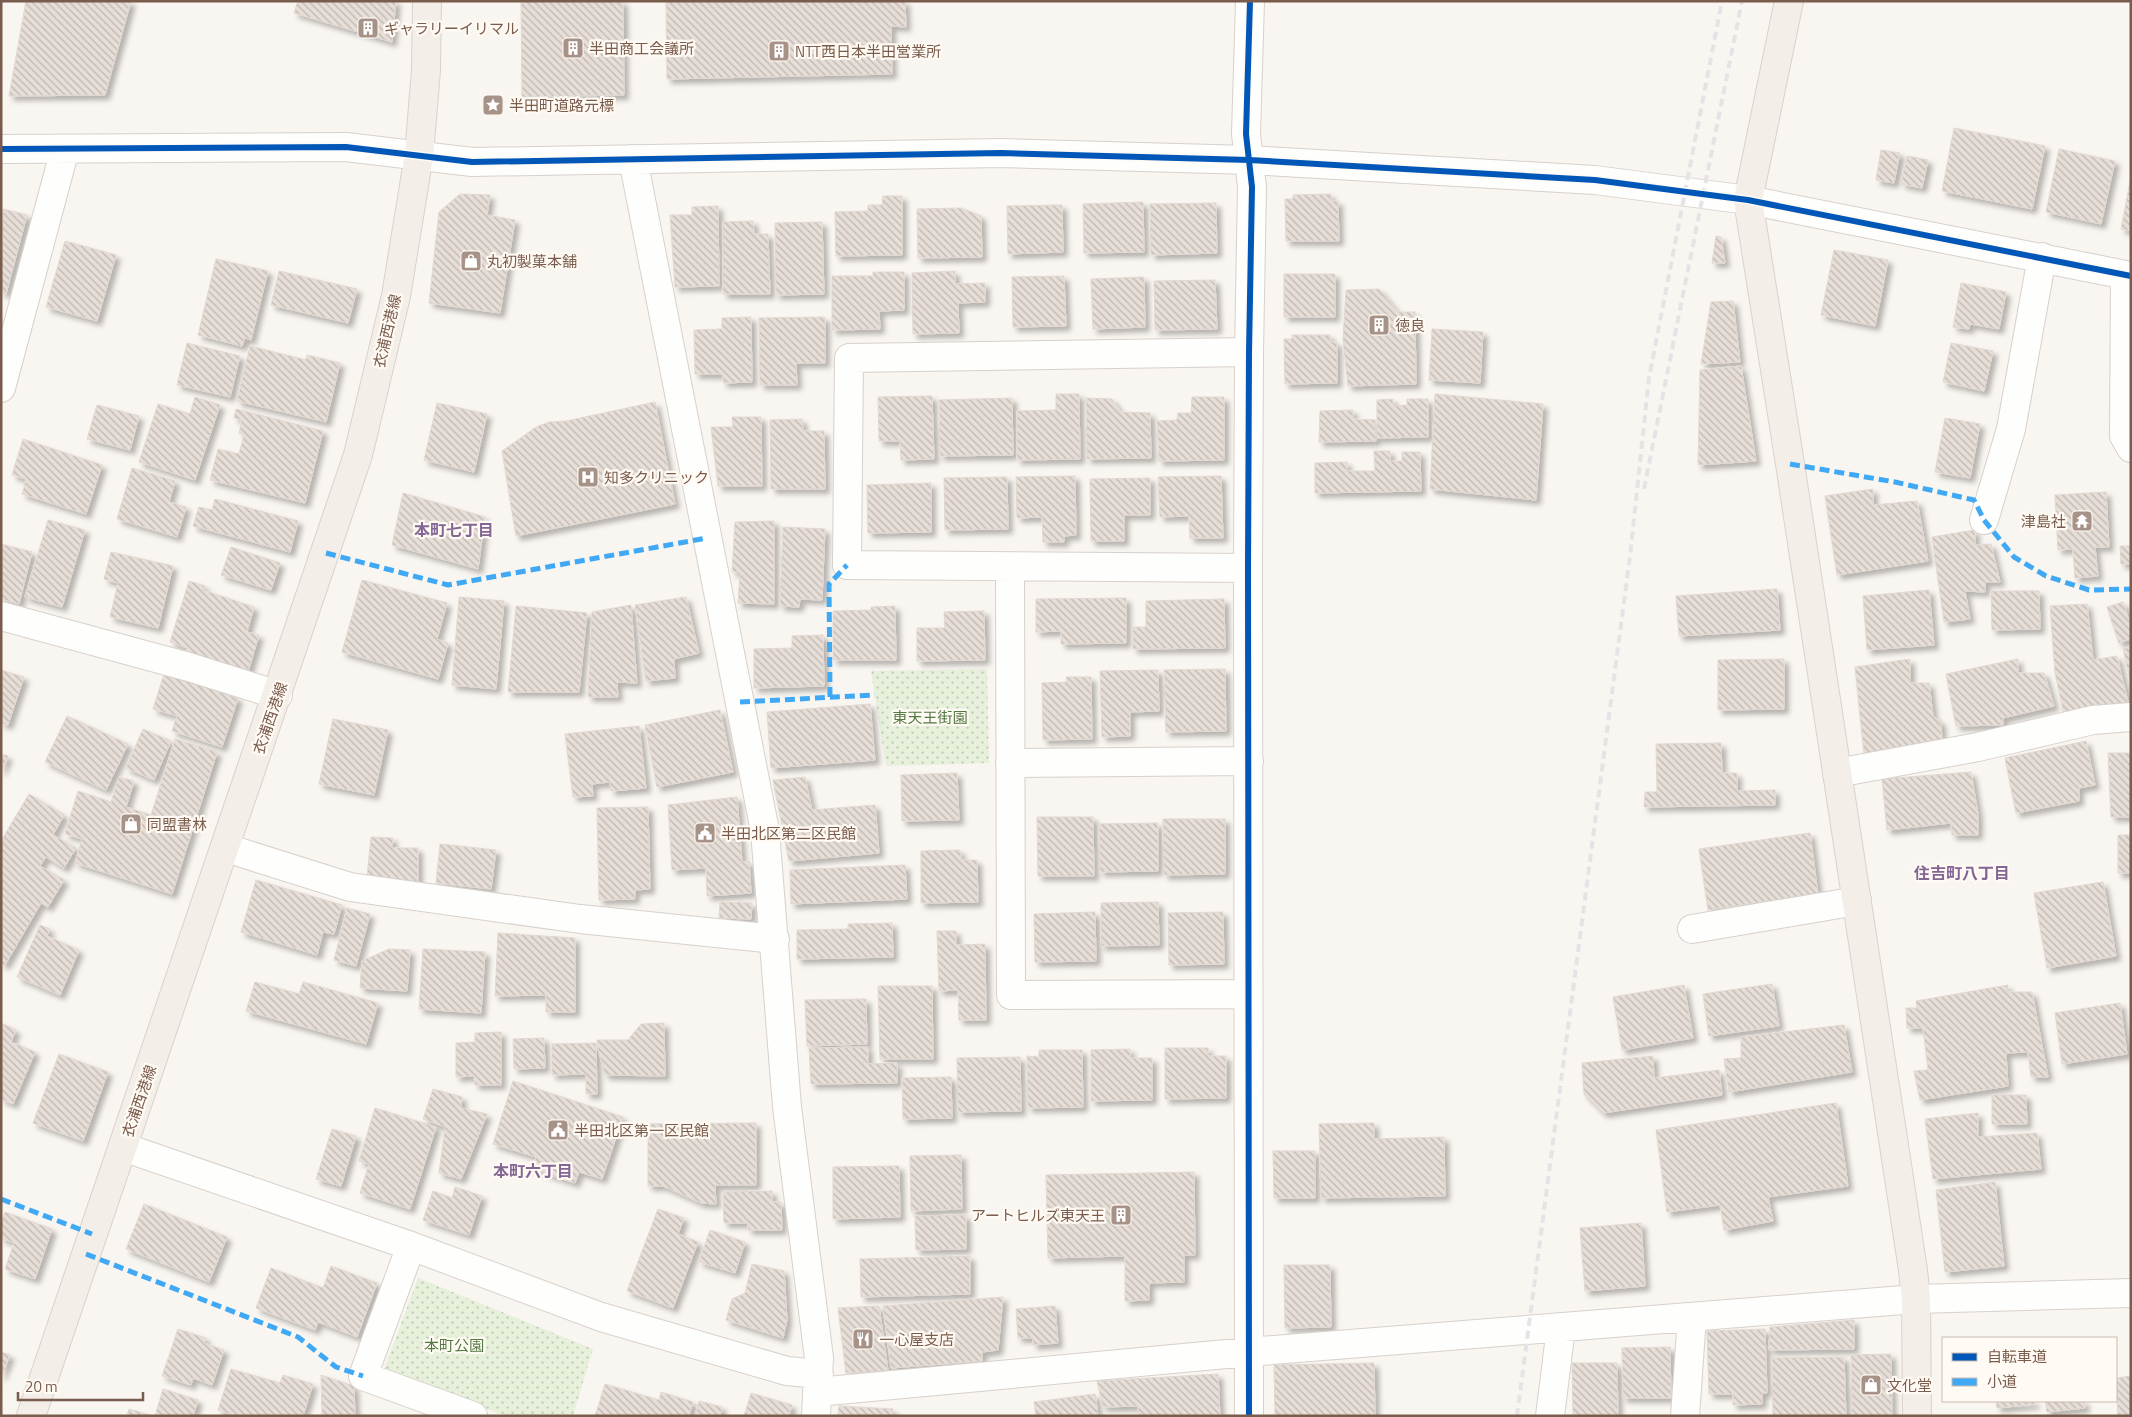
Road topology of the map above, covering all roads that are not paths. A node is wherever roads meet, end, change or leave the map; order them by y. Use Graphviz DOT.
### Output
graph roads {
  1 [pos="427,1"];
  2 [pos="1250,1"];
  3 [pos="1789,1"];
  4 [pos="1,149"];
  5 [pos="65,149"];
  6 [pos="418,155"];
  7 [pos="633,159"];
  8 [pos="1249,160"];
  9 [pos="1748,200"];
  10 [pos="2042,257"];
  11 [pos="2128,275"];
  12 [pos="1249,352"];
  13 [pos="1,388"];
  14 [pos="2131,448"];
  15 [pos="1984,520"];
  16 [pos="1010,567"];
  17 [pos="1248,568"];
  18 [pos="1,616"];
  19 [pos="278,695"];
  20 [pos="2131,717"];
  21 [pos="1249,761"];
  22 [pos="1010,763"];
  23 [pos="1837,773"];
  24 [pos="226,848"];
  25 [pos="1857,901"];
  26 [pos="1692,929"];
  27 [pos="775,939"];
  28 [pos="1247,994"];
  29 [pos="123,1147"];
  30 [pos="411,1246"];
  31 [pos="2131,1293"];
  32 [pos="1916,1299"];
  33 [pos="1692,1317"];
  34 [pos="1561,1328"];
  35 [pos="1248,1352"];
  36 [pos="817,1394"];
  37 [pos="31,1416"];
  38 [pos="473,1416"];
  39 [pos="1249,1416"];
  40 [pos="1550,1416"];
  41 [pos="1685,1416"];
  42 [pos="1917,1416"];
  1 -- 6 [label="main road, 衣浦西港線"];
  2 -- 8 [label="street"];
  3 -- 9 [label="main road"];
  4 -- 5 [label="street"];
  5 -- 6 [label="street"];
  5 -- 13 [label="street"];
  6 -- 7 [label="street"];
  6 -- 19 [label="main road, 衣浦西港線"];
  7 -- 8 [label="street"];
  7 -- 27 [label="street"];
  8 -- 9 [label="street"];
  8 -- 12 [label="street"];
  9 -- 10 [label="street"];
  9 -- 23 [label="main road"];
  10 -- 11 [label="street"];
  10 -- 15 [label="street"];
  11 -- 14 [label="street"];
  12 -- 16 [label="street"];
  12 -- 17 [label="street"];
  16 -- 17 [label="street"];
  16 -- 22 [label="street"];
  17 -- 21 [label="street"];
  18 -- 19 [label="street"];
  19 -- 24 [label="main road, 衣浦西港線"];
  20 -- 23 [label="street"];
  21 -- 22 [label="street"];
  21 -- 28 [label="street"];
  22 -- 28 [label="street"];
  23 -- 25 [label="main road"];
  24 -- 27 [label="street"];
  24 -- 29 [label="main road, 衣浦西港線"];
  25 -- 26 [label="street"];
  25 -- 32 [label="main road"];
  27 -- 36 [label="street"];
  28 -- 35 [label="street"];
  29 -- 30 [label="street"];
  29 -- 37 [label="main road, 衣浦西港線"];
  30 -- 36 [label="street"];
  30 -- 38 [label="street"];
  31 -- 32 [label="street"];
  32 -- 33 [label="street"];
  32 -- 42 [label="main road"];
  33 -- 34 [label="street"];
  33 -- 41 [label="street"];
  34 -- 35 [label="street"];
  34 -- 40 [label="street"];
  35 -- 36 [label="street"];
  35 -- 39 [label="street"];
}
